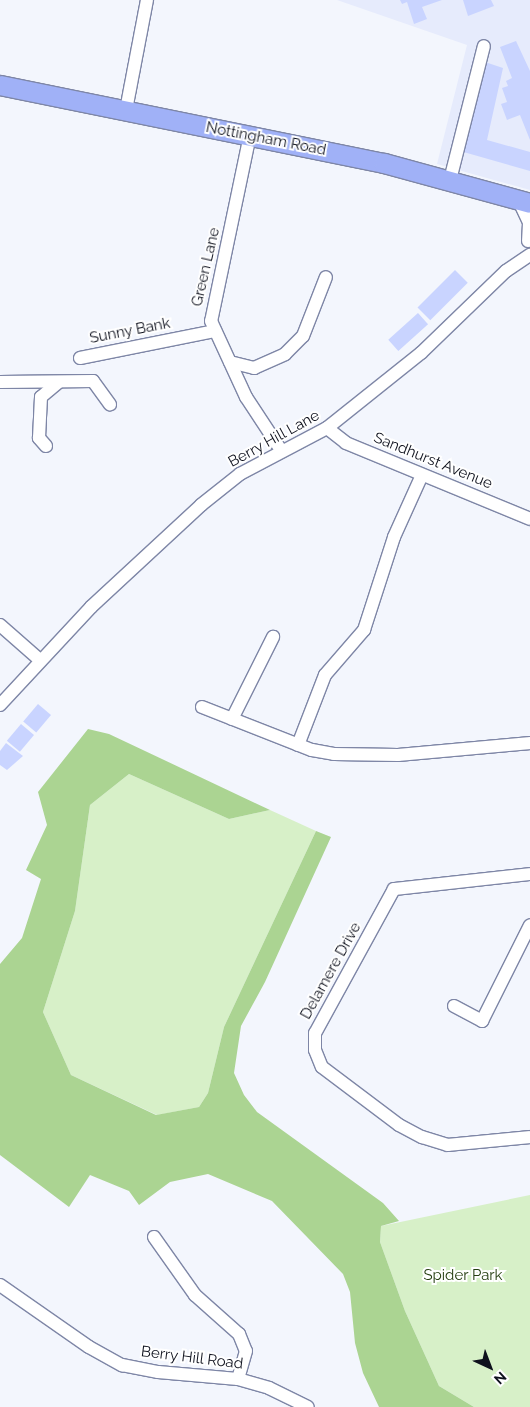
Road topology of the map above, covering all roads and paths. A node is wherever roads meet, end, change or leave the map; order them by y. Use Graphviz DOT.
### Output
graph roads {
  1 [pos="147,0"];
  2 [pos="484,46"];
  3 [pos="0,86"];
  4 [pos="126,110"];
  5 [pos="250,134"];
  6 [pos="450,180"];
  7 [pos="524,201"];
  8 [pos="529,240"];
  9 [pos="530,255"];
  10 [pos="506,271"];
  11 [pos="326,277"];
  12 [pos="216,331"];
  13 [pos="80,358"];
  14 [pos="230,362"];
  15 [pos="0,382"];
  16 [pos="59,382"];
  17 [pos="110,404"];
  18 [pos="327,428"];
  19 [pos="46,446"];
  20 [pos="281,450"];
  21 [pos="422,475"];
  22 [pos="530,519"];
  23 [pos="0,625"];
  24 [pos="273,637"];
  25 [pos="40,660"];
  26 [pos="0,705"];
  27 [pos="202,707"];
  28 [pos="232,719"];
  29 [pos="530,743"];
  30 [pos="298,745"];
  31 [pos="530,874"];
  32 [pos="530,926"];
  33 [pos="454,1006"];
  34 [pos="530,1137"];
  35 [pos="147,1251"];
  36 [pos="0,1285"];
  37 [pos="238,1379"];
  38 [pos="308,1407"];
  1 -- 4 [label="street"];
  2 -- 6 [label="street"];
  3 -- 4 [label="highway, Nottingham Road"];
  4 -- 5 [label="highway, Nottingham Road"];
  5 -- 6 [label="highway, Nottingham Road"];
  5 -- 12 [label="street, Green Lane"];
  6 -- 7 [label="highway, Nottingham Road"];
  7 -- 8 [label="street, Berry Hill Lane"];
  8 -- 10 [label="street, Berry Hill Lane"];
  9 -- 10 [label="street, Berry Hill Lane"];
  10 -- 18 [label="street, Berry Hill Lane"];
  11 -- 14 [label="street"];
  12 -- 13 [label="street, Sunny Bank"];
  12 -- 14 [label="street, Green Lane"];
  14 -- 20 [label="street, Green Lane"];
  15 -- 16 [label="street"];
  16 -- 17 [label="street"];
  16 -- 19 [label="street"];
  18 -- 20 [label="street, Berry Hill Lane"];
  18 -- 21 [label="street, Sandhurst Avenue"];
  20 -- 25 [label="street, Berry Hill Lane"];
  21 -- 22 [label="street, Sandhurst Avenue"];
  21 -- 30 [label="street"];
  23 -- 25 [label="street"];
  24 -- 28 [label="street"];
  25 -- 26 [label="street, Berry Hill Lane"];
  27 -- 28 [label="street"];
  28 -- 30 [label="street"];
  29 -- 30 [label="street"];
  31 -- 34 [label="street, Delamere Drive"];
  32 -- 33 [label="street"];
  35 -- 37 [label="street"];
  36 -- 37 [label="street, Berry Hill Road"];
  37 -- 38 [label="street, Berry Hill Road"];
}
